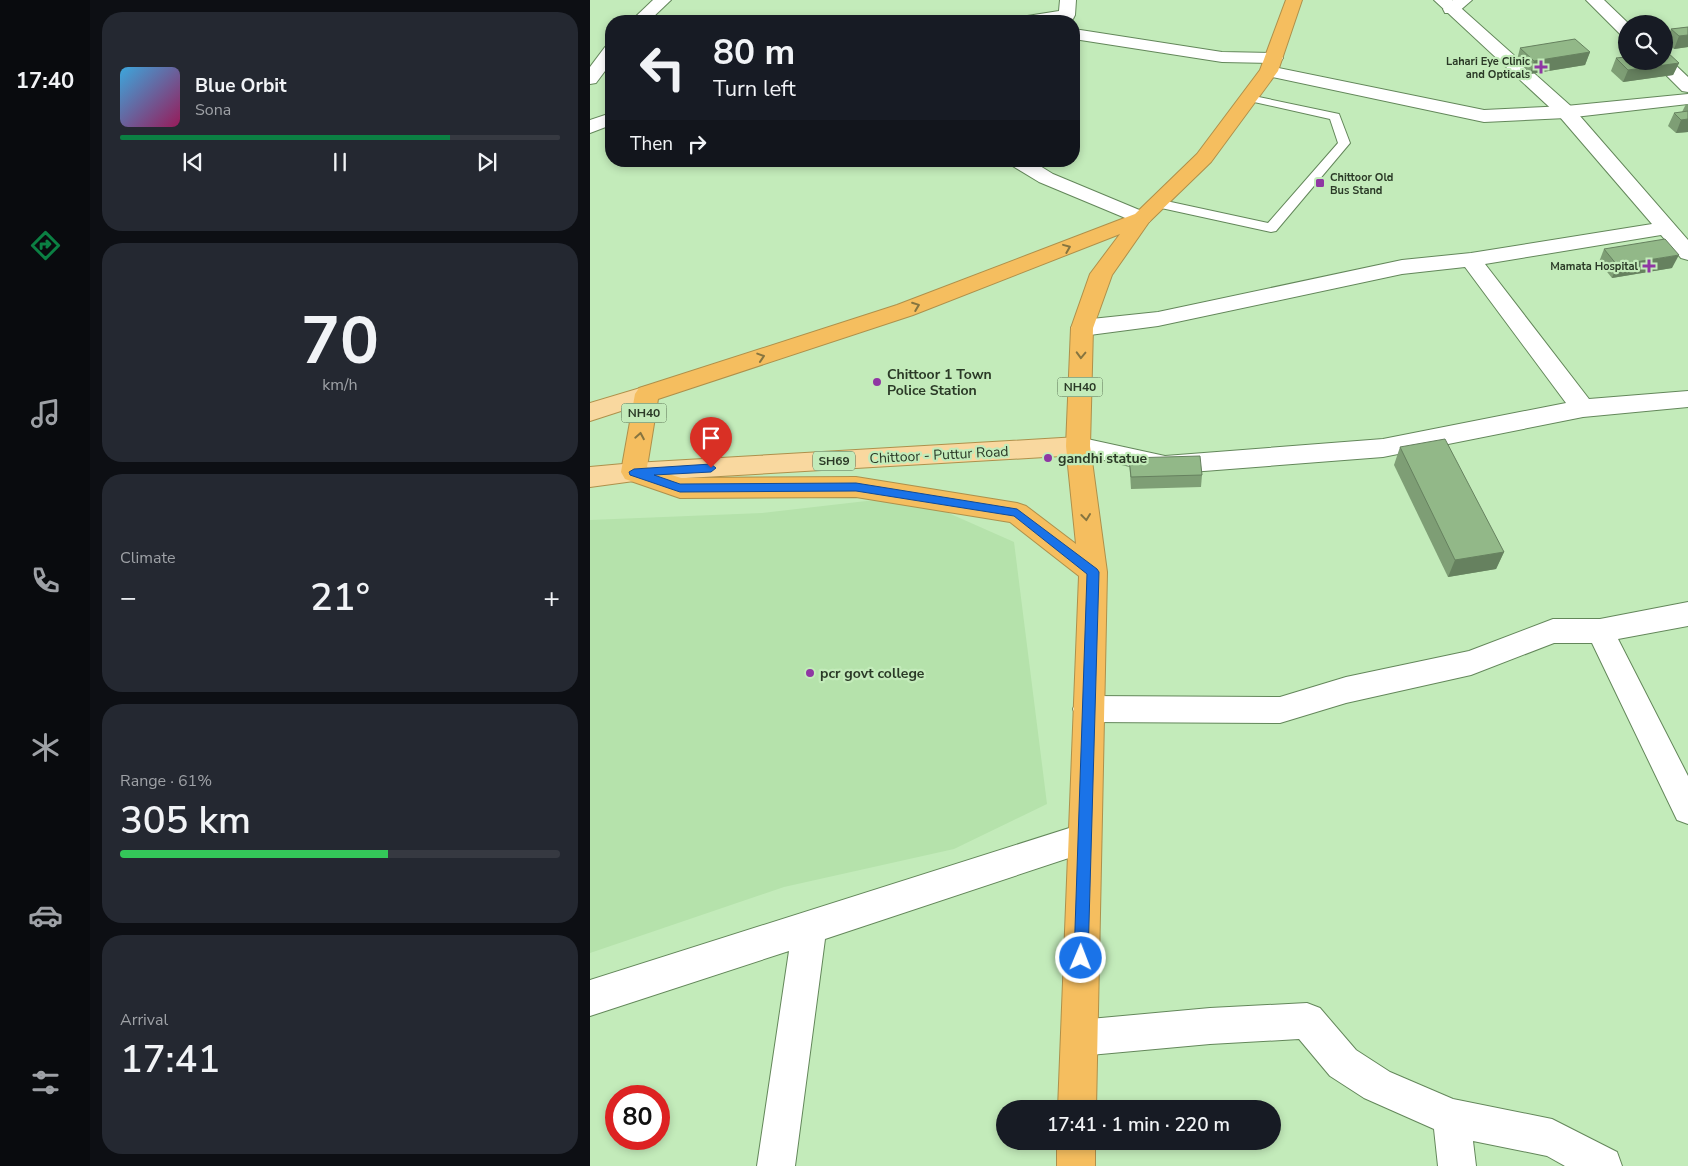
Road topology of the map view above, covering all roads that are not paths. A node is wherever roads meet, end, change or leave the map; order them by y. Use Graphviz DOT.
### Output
graph roads {
  1 [pos="663,0"];
  2 [pos="1294,0"];
  3 [pos="1594,0"];
  4 [pos="1452,3"];
  5 [pos="1068,12"];
  6 [pos="646,15"];
  7 [pos="1054,15"];
  8 [pos="1618,22"];
  9 [pos="1080,35"];
  10 [pos="605,48"];
  11 [pos="1271,65"];
  12 [pos="1670,70"];
  13 [pos="590,79"];
  14 [pos="1688,87"];
  15 [pos="1249,98"];
  16 [pos="1688,99"];
  17 [pos="1566,112"];
  18 [pos="605,121"];
  19 [pos="590,126"];
  20 [pos="1028,167"];
  21 [pos="1150,211"];
  22 [pos="1666,228"];
  23 [pos="1688,253"];
  24 [pos="1471,260"];
  25 [pos="1082,328"];
  26 [pos="647,394"];
  27 [pos="1688,399"];
  28 [pos="1583,408"];
  29 [pos="590,412"];
  30 [pos="1078,446"];
  31 [pos="634,472"];
  32 [pos="590,477"];
  33 [pos="1093,572"];
  34 [pos="1688,614"];
  35 [pos="1600,631"];
  36 [pos="1088,709"];
  37 [pos="1688,809"];
  38 [pos="1084,838"];
  39 [pos="809,928"];
  40 [pos="590,998"];
  41 [pos="1079,1038"];
  42 [pos="1077,1100"];
  43 [pos="1452,1118"];
  44 [pos="1076,1150"];
  45 [pos="776,1166"];
  46 [pos="1076,1166"];
  47 [pos="1457,1166"];
  48 [pos="1603,1166"];
  1 -- 6 [label="street"];
  2 -- 11 [label="highway, NH40"];
  3 -- 8 [label="street"];
  4 -- 17 [label="street"];
  5 -- 7 [label="street"];
  9 -- 11 [label="street"];
  10 -- 13 [label="street"];
  11 -- 15 [label="highway, NH40"];
  11 -- 17 [label="street"];
  12 -- 14 [label="street"];
  15 -- 21 [label="highway, NH40"];
  15 -- 21 [label="lane"];
  16 -- 17 [label="street"];
  17 -- 22 [label="street"];
  18 -- 19 [label="street"];
  20 -- 21 [label="street"];
  21 -- 25 [label="highway, NH40"];
  26 -- 21 [label="highway, NH40, one-way"];
  22 -- 23 [label="street"];
  22 -- 24 [label="street"];
  24 -- 25 [label="street"];
  24 -- 28 [label="street"];
  25 -- 30 [label="highway, NH40, one-way"];
  26 -- 29 [label="main road"];
  31 -- 26 [label="highway, NH40, one-way"];
  27 -- 28 [label="street"];
  28 -- 30 [label="street"];
  30 -- 31 [label="main road, Chittoor - Puttur Road / SH69"];
  30 -- 33 [label="highway, NH40, one-way"];
  31 -- 32 [label="main road, Chittoor - Puttur Road / SH69"];
  31 -- 33 [label="highway"];
  33 -- 36 [label="highway, NH40"];
  34 -- 35 [label="street"];
  35 -- 36 [label="street"];
  35 -- 37 [label="street"];
  36 -- 38 [label="highway, NH40"];
  38 -- 39 [label="street"];
  38 -- 41 [label="highway, NH40"];
  39 -- 40 [label="street"];
  39 -- 45 [label="street"];
  41 -- 42 [label="highway, NH40"];
  41 -- 43 [label="street"];
  43 -- 47 [label="street"];
  43 -- 48 [label="street"];
  44 -- 46 [label="highway"];
}
